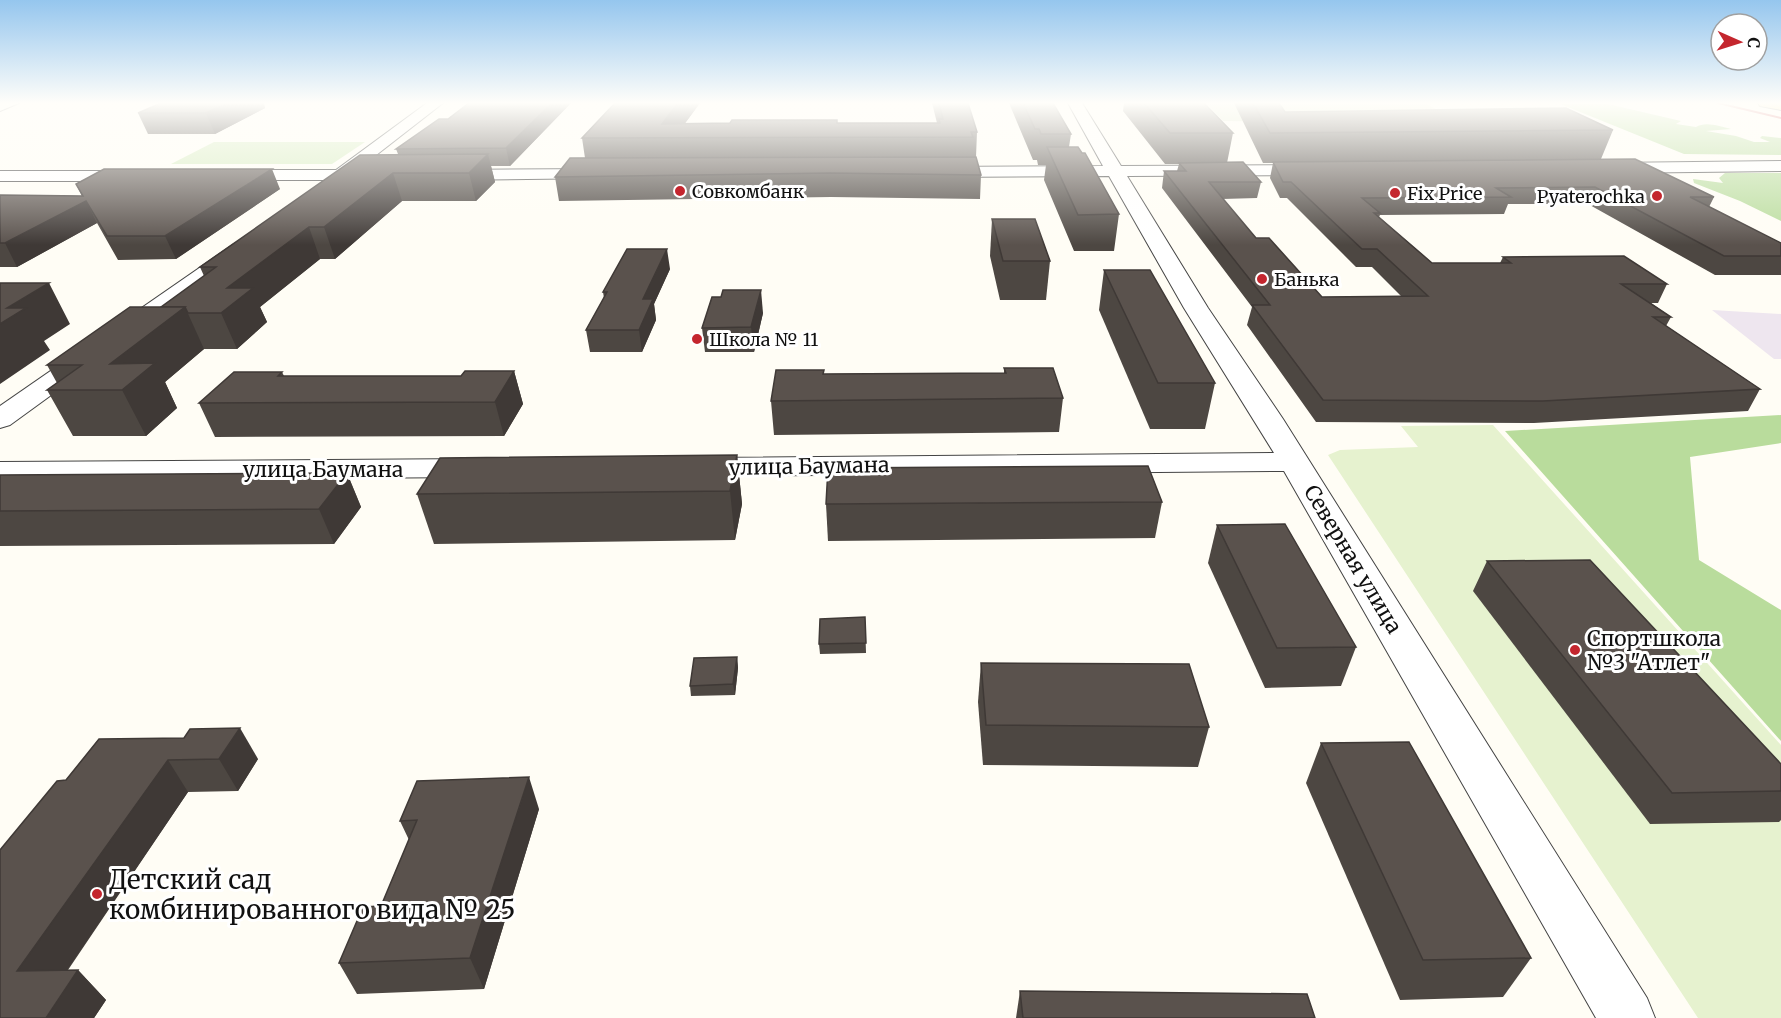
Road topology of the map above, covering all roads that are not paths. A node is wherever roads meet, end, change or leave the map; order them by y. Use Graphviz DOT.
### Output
graph roads {
  1 [pos="374,151"];
  2 [pos="1102,151"];
  3 [pos="1781,166"];
  4 [pos="1588,168"];
  5 [pos="1335,170"];
  6 [pos="917,172"];
  7 [pos="1114,172"];
  8 [pos="618,174"];
  9 [pos="342,175"];
  10 [pos="391,175"];
  11 [pos="426,175"];
  12 [pos="0,176"];
  13 [pos="148,176"];
  14 [pos="206,176"];
  15 [pos="309,200"];
  16 [pos="261,234"];
  17 [pos="0,419"];
  18 [pos="1294,462"];
  19 [pos="503,468"];
  20 [pos="664,468"];
  21 [pos="0,471"];
  22 [pos="1627,1018"];
  1 -- 9 [label="street"];
  2 -- 7 [label="street, Северная улица"];
  3 -- 4 [label="street"];
  5 -- 7 [label="street"];
  6 -- 7 [label="street"];
  7 -- 18 [label="street, Северная улица"];
  8 -- 11 [label="street"];
  9 -- 10 [label="street"];
  9 -- 14 [label="street"];
  9 -- 15 [label="street"];
  12 -- 13 [label="street"];
  16 -- 17 [label="street"];
  18 -- 20 [label="street, улица Баумана"];
  18 -- 22 [label="street, Северная улица"];
  19 -- 21 [label="street, улица Баумана"];
}
